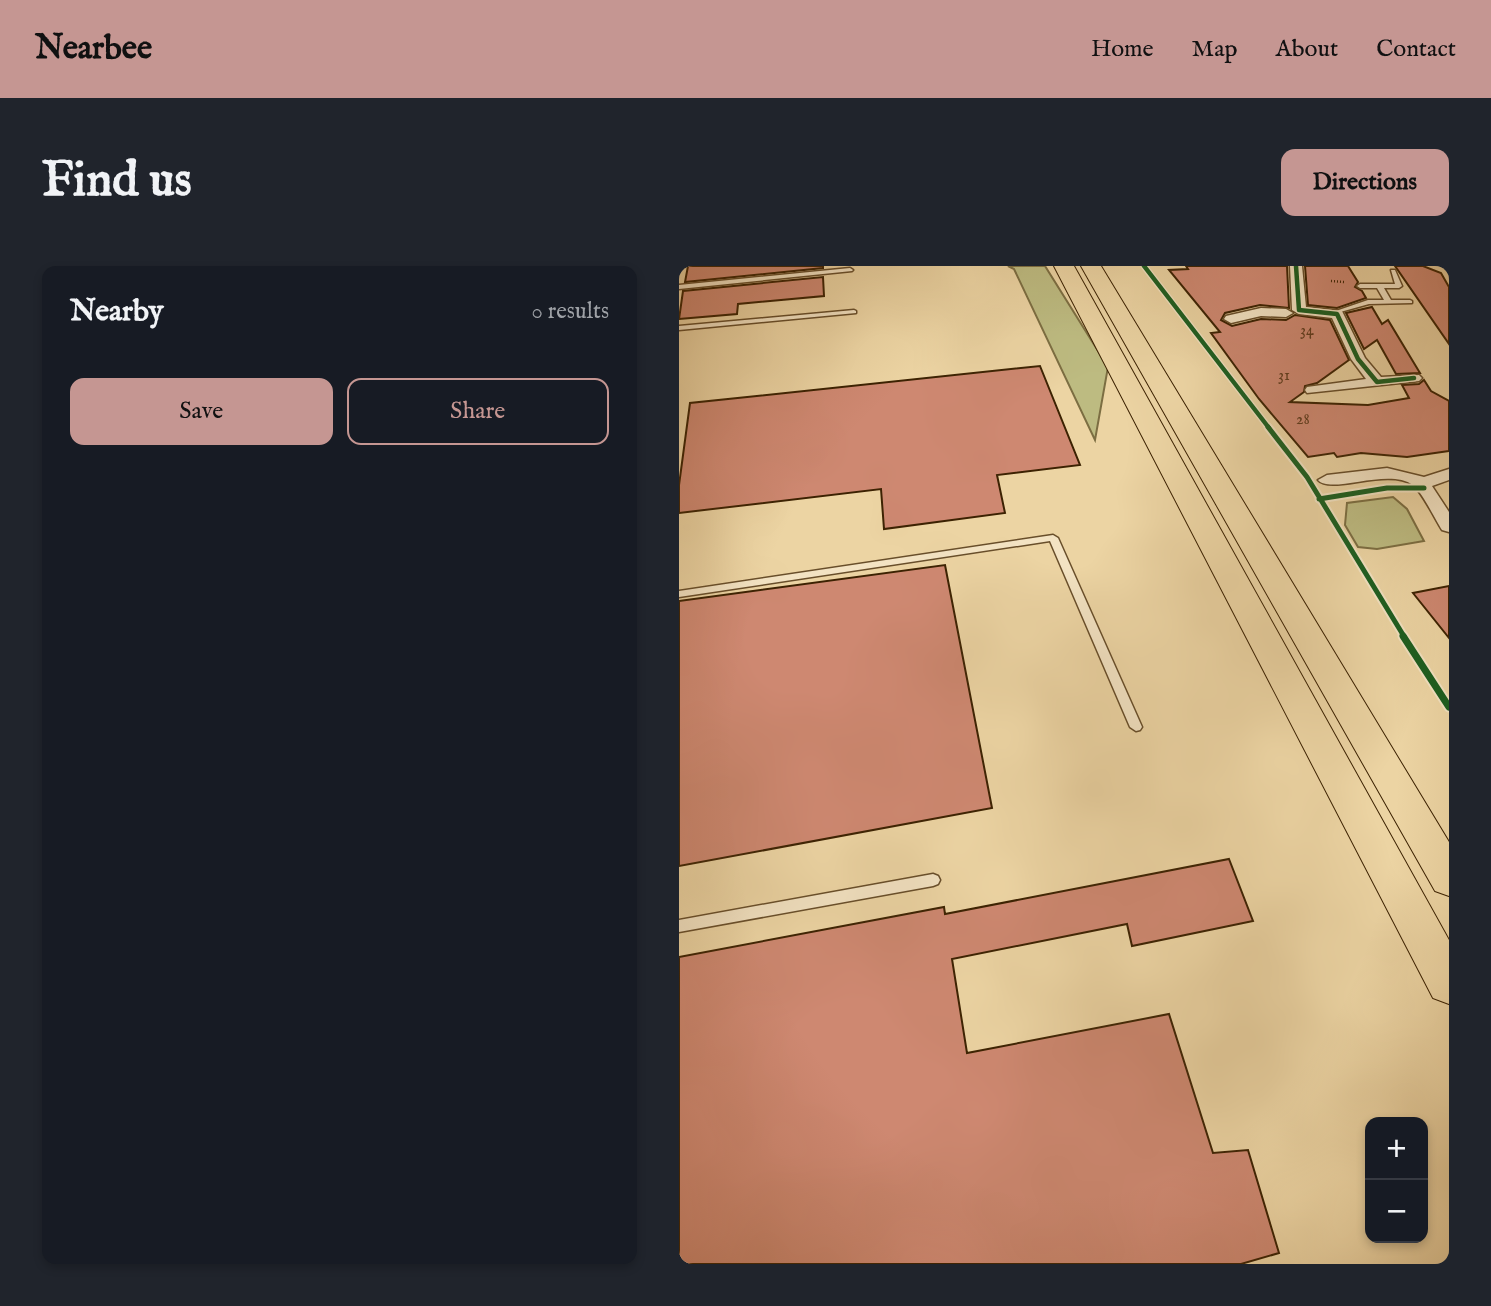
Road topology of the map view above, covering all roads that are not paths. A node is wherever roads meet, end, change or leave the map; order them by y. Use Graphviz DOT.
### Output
graph roads {
  1 [pos="1064,266"];
  2 [pos="1091,266"];
  3 [pos="1296,266"];
  4 [pos="850,270"];
  5 [pos="1393,271"];
  6 [pos="1360,286"];
  7 [pos="1379,286"];
  8 [pos="679,287"];
  9 [pos="1389,302"];
  10 [pos="1411,302"];
  11 [pos="1293,311"];
  12 [pos="854,312"];
  13 [pos="1337,317"];
  14 [pos="1231,319"];
  15 [pos="679,328"];
  16 [pos="1414,378"];
  17 [pos="1377,382"];
  18 [pos="1313,390"];
  19 [pos="1449,474"];
  20 [pos="1327,480"];
  21 [pos="1423,482"];
  22 [pos="1449,526"];
  23 [pos="679,594"];
  24 [pos="1136,727"];
  25 [pos="1449,878"];
  26 [pos="933,880"];
  27 [pos="679,926"];
  28 [pos="1449,984"];
  1 -- 28 [label="main road"];
  2 -- 25 [label="main road"];
  3 -- 11 [label="street"];
  4 -- 8 [label="lane"];
  5 -- 7 [label="lane"];
  6 -- 7 [label="lane"];
  7 -- 9 [label="lane"];
  9 -- 10 [label="lane"];
  9 -- 13 [label="lane"];
  11 -- 13 [label="street"];
  11 -- 14 [label="street"];
  12 -- 15 [label="lane"];
  13 -- 17 [label="street"];
  16 -- 17 [label="street"];
  17 -- 18 [label="street"];
  19 -- 21 [label="street"];
  20 -- 21 [label="street"];
  21 -- 22 [label="street"];
  23 -- 24 [label="lane"];
  26 -- 27 [label="lane"];
}
